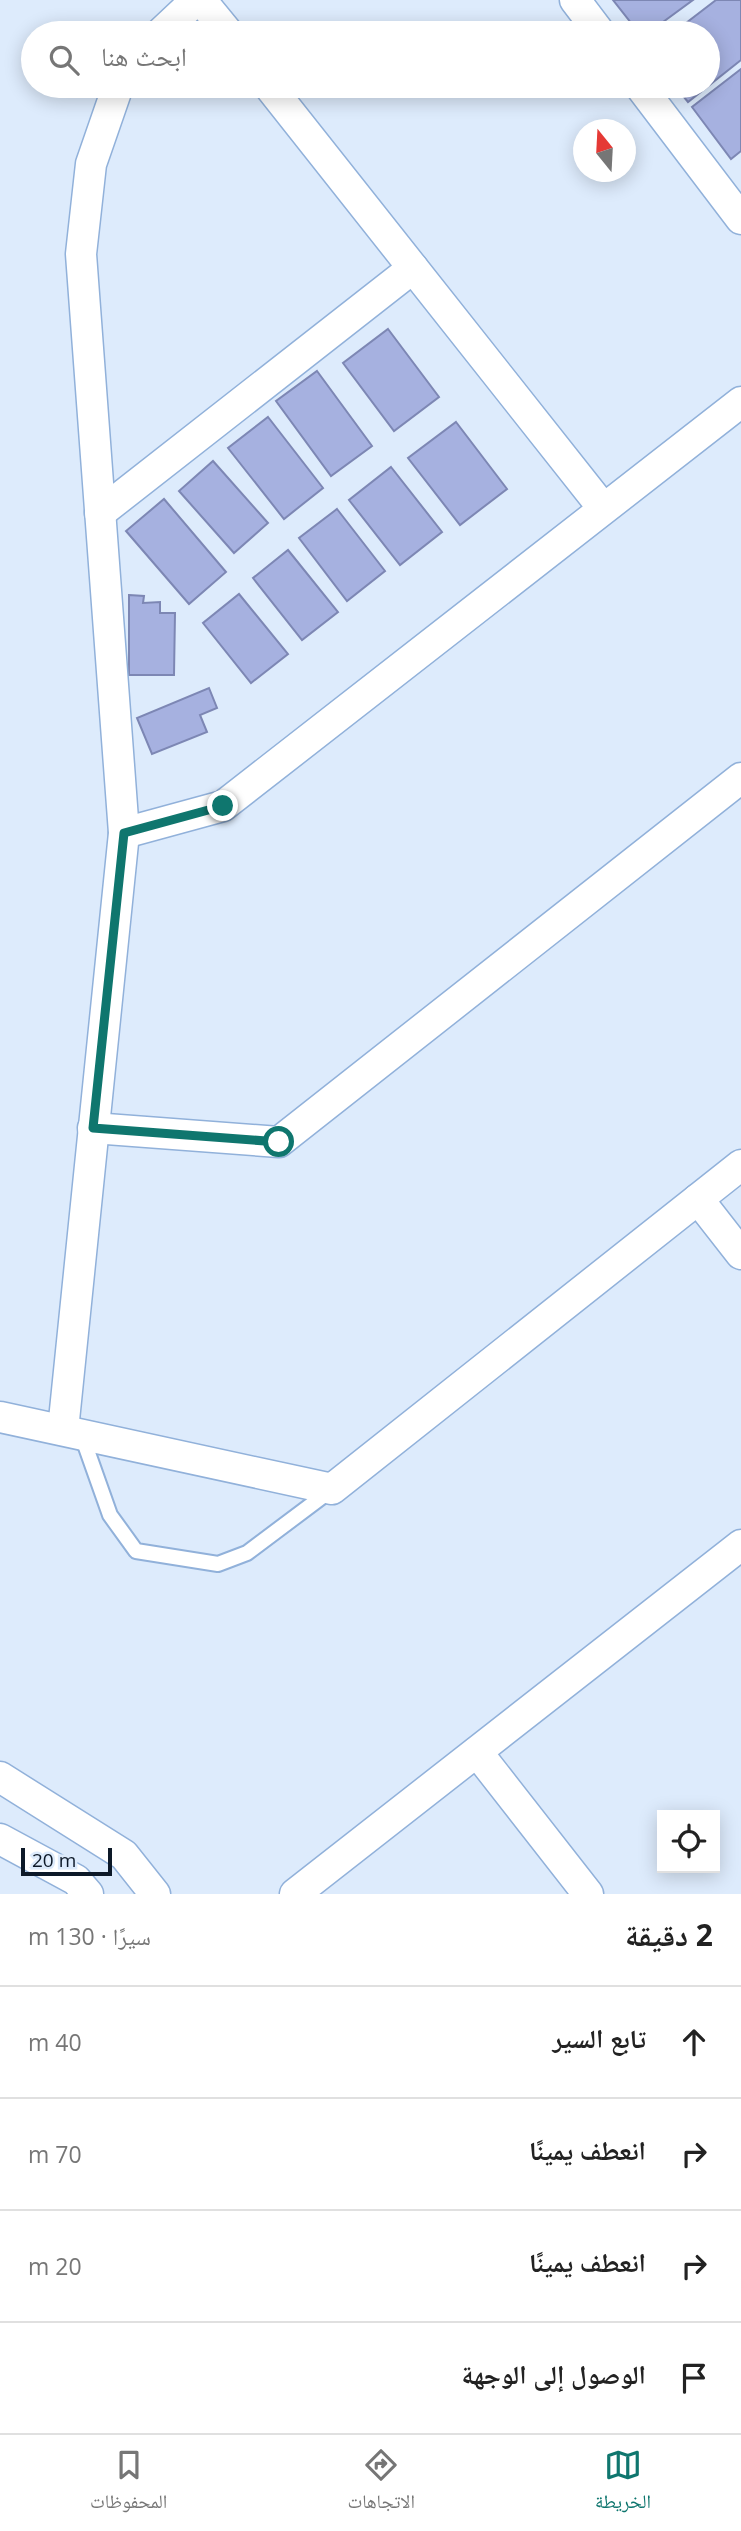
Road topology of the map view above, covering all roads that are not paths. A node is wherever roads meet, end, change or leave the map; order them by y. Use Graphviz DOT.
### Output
graph roads {
  1 [pos="199,0"];
  2 [pos="575,0"];
  3 [pos="175,21"];
  4 [pos="217,21"];
  5 [pos="591,21"];
  6 [pos="114,98"];
  7 [pos="278,98"];
  8 [pos="649,98"];
  9 [pos="741,219"];
  10 [pos="413,268"];
  11 [pos="741,402"];
  12 [pos="603,508"];
  13 [pos="100,513"];
  14 [pos="741,778"];
  15 [pos="124,833"];
  16 [pos="93,1128"];
  17 [pos="741,1165"];
  18 [pos="698,1199"];
  19 [pos="741,1254"];
  20 [pos="0,1417"];
  21 [pos="72,1432"];
  22 [pos="332,1489"];
  23 [pos="741,1545"];
  24 [pos="477,1752"];
  25 [pos="0,1777"];
  26 [pos="0,1839"];
  27 [pos="88,1894"];
  28 [pos="155,1894"];
  29 [pos="295,1894"];
  30 [pos="588,1894"];
  1 -- 3 [label="street"];
  1 -- 4 [label="street"];
  2 -- 5 [label="street"];
  6 -- 13 [label="street"];
  7 -- 10 [label="street"];
  8 -- 9 [label="street"];
  10 -- 12 [label="street"];
  10 -- 13 [label="street"];
  11 -- 12 [label="street"];
  12 -- 15 [label="street"];
  13 -- 15 [label="street"];
  14 -- 16 [label="street"];
  15 -- 16 [label="street"];
  16 -- 21 [label="street"];
  17 -- 18 [label="street"];
  18 -- 19 [label="street"];
  18 -- 22 [label="street"];
  20 -- 21 [label="street"];
  21 -- 22 [label="street"];
  21 -- 22 [label="lane"];
  23 -- 24 [label="street"];
  24 -- 29 [label="street"];
  24 -- 30 [label="street"];
  25 -- 28 [label="street"];
  26 -- 27 [label="street"];
}
